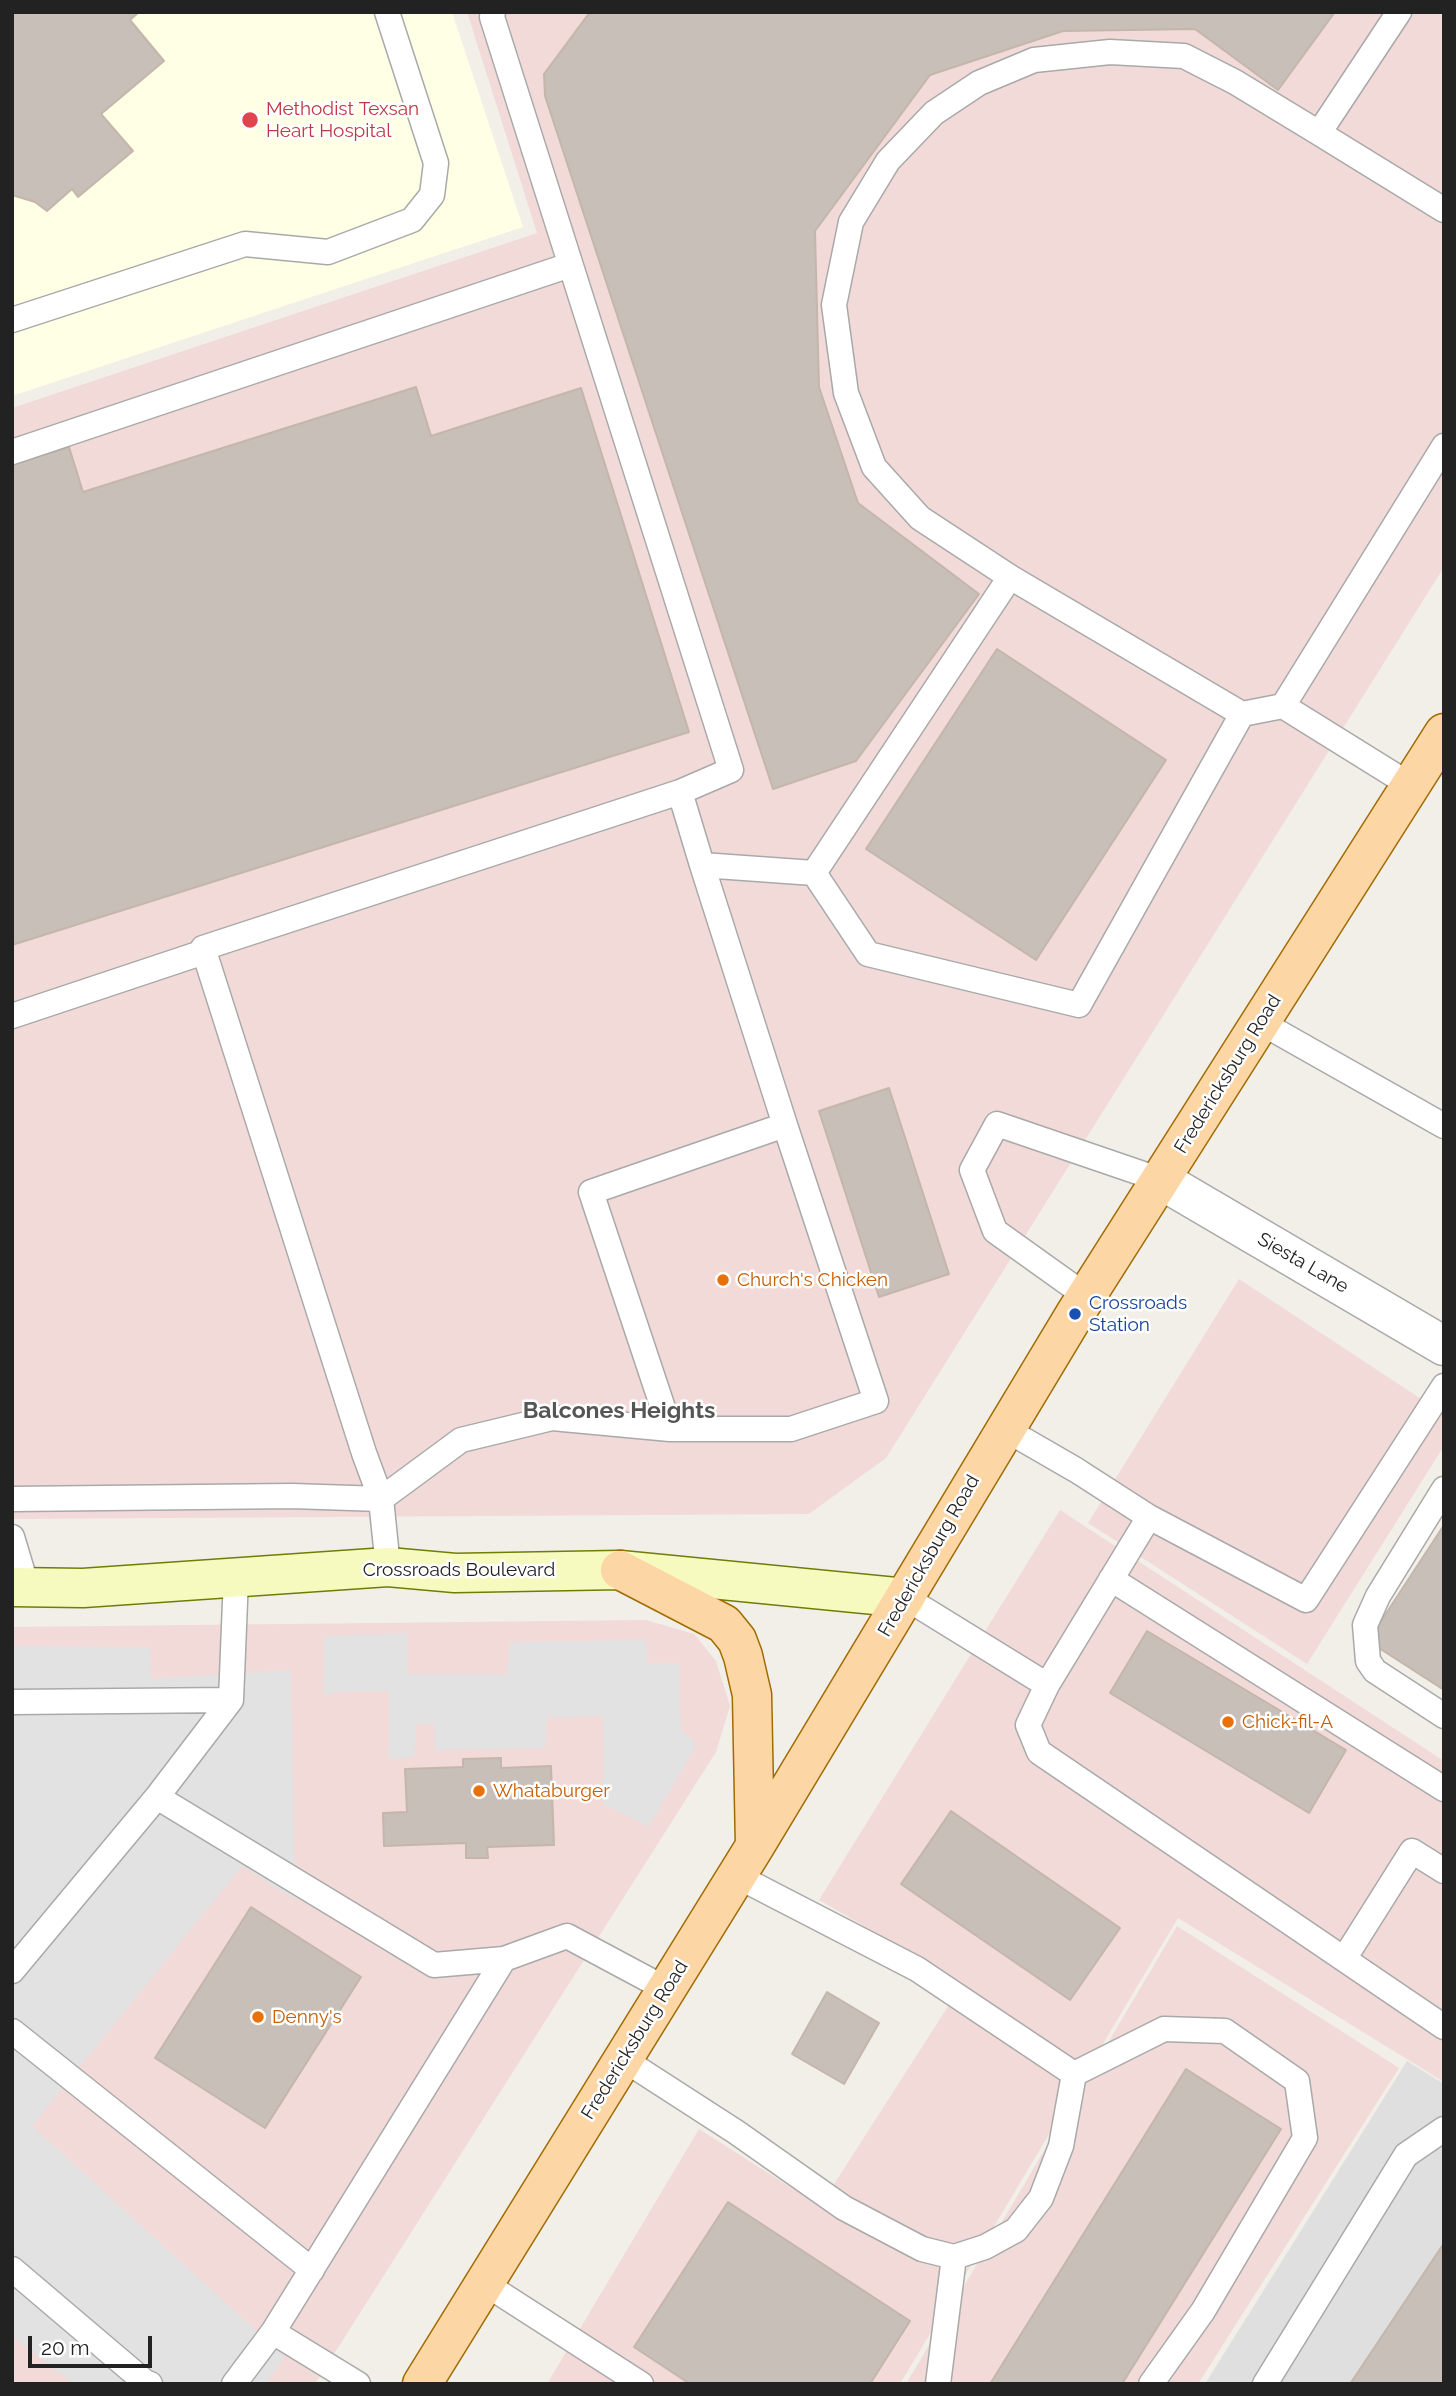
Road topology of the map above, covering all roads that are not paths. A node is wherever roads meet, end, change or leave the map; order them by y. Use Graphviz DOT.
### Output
graph roads {
  1 [pos="387,12"];
  2 [pos="493,12"];
  3 [pos="1399,12"];
  4 [pos="1319,134"];
  5 [pos="1444,210"];
  6 [pos="570,265"];
  7 [pos="12,320"];
  8 [pos="1444,446"];
  9 [pos="12,452"];
  10 [pos="1010,577"];
  11 [pos="1283,706"];
  12 [pos="1241,713"];
  13 [pos="1444,733"];
  14 [pos="1410,785"];
  15 [pos="680,792"];
  16 [pos="702,865"];
  17 [pos="814,873"];
  18 [pos="204,952"];
  19 [pos="12,1016"];
  20 [pos="1260,1022"];
  21 [pos="785,1125"];
  22 [pos="1444,1126"];
  23 [pos="1161,1180"];
  24 [pos="1086,1296"];
  25 [pos="1444,1346"];
  26 [pos="1444,1386"];
  27 [pos="670,1429"];
  28 [pos="1005,1429"];
  29 [pos="1444,1489"];
  30 [pos="12,1499"];
  31 [pos="381,1499"];
  32 [pos="1149,1517"];
  33 [pos="12,1537"];
  34 [pos="388,1567"];
  35 [pos="620,1570"];
  36 [pos="236,1577"];
  37 [pos="1111,1578"];
  38 [pos="20,1587"];
  39 [pos="906,1598"];
  40 [pos="1048,1685"];
  41 [pos="232,1700"];
  42 [pos="12,1702"];
  43 [pos="1444,1716"];
  44 [pos="1444,1789"];
  45 [pos="158,1797"];
  46 [pos="745,1860"];
  47 [pos="1444,1871"];
  48 [pos="504,1959"];
  49 [pos="1344,1959"];
  50 [pos="12,1971"];
  51 [pos="666,1989"];
  52 [pos="1444,2027"];
  53 [pos="12,2031"];
  54 [pos="623,2059"];
  55 [pos="1074,2074"];
  56 [pos="1444,2129"];
  57 [pos="954,2257"];
  58 [pos="12,2269"];
  59 [pos="312,2270"];
  60 [pos="484,2283"];
  61 [pos="273,2332"];
  62 [pos="425,2382"];
  63 [pos="150,2384"];
  64 [pos="234,2384"];
  65 [pos="358,2384"];
  66 [pos="641,2384"];
  67 [pos="938,2384"];
  68 [pos="1151,2384"];
  69 [pos="1265,2384"];
  1 -- 7 [label="lane"];
  2 -- 6 [label="lane"];
  3 -- 4 [label="lane"];
  4 -- 5 [label="lane"];
  4 -- 10 [label="lane"];
  6 -- 9 [label="lane"];
  6 -- 15 [label="lane"];
  8 -- 11 [label="lane"];
  10 -- 12 [label="lane"];
  10 -- 17 [label="lane"];
  11 -- 12 [label="lane"];
  11 -- 14 [label="lane"];
  12 -- 17 [label="lane"];
  13 -- 14 [label="main road, Fredericksburg Road"];
  14 -- 20 [label="main road, Fredericksburg Road"];
  15 -- 16 [label="lane"];
  15 -- 18 [label="lane"];
  16 -- 17 [label="lane"];
  16 -- 21 [label="lane"];
  18 -- 19 [label="lane"];
  18 -- 31 [label="lane"];
  20 -- 22 [label="lane"];
  20 -- 23 [label="main road, Fredericksburg Road"];
  21 -- 27 [label="lane"];
  21 -- 27 [label="lane"];
  23 -- 24 [label="main road, Fredericksburg Road"];
  23 -- 24 [label="lane"];
  23 -- 25 [label="street, Siesta Lane"];
  24 -- 28 [label="main road, Fredericksburg Road"];
  26 -- 32 [label="lane"];
  27 -- 31 [label="lane"];
  28 -- 32 [label="lane"];
  28 -- 39 [label="main road, Fredericksburg Road"];
  29 -- 43 [label="lane"];
  30 -- 31 [label="lane"];
  31 -- 34 [label="lane"];
  32 -- 37 [label="lane"];
  33 -- 38 [label="lane"];
  34 -- 35 [label="street, Crossroads Boulevard"];
  34 -- 36 [label="street, Crossroads Boulevard"];
  35 -- 39 [label="street, Crossroads Boulevard"];
  35 -- 46 [label="main road"];
  36 -- 38 [label="street, Crossroads Boulevard"];
  36 -- 41 [label="lane"];
  37 -- 40 [label="lane"];
  37 -- 44 [label="lane"];
  39 -- 40 [label="lane"];
  39 -- 46 [label="main road, Fredericksburg Road"];
  40 -- 49 [label="lane"];
  41 -- 42 [label="lane"];
  41 -- 45 [label="lane"];
  45 -- 48 [label="lane"];
  45 -- 50 [label="lane"];
  46 -- 51 [label="main road, Fredericksburg Road"];
  46 -- 55 [label="lane"];
  47 -- 49 [label="lane"];
  48 -- 51 [label="lane"];
  48 -- 59 [label="lane"];
  49 -- 52 [label="lane"];
  51 -- 54 [label="main road, Fredericksburg Road"];
  53 -- 59 [label="lane"];
  54 -- 57 [label="lane"];
  54 -- 60 [label="main road, Fredericksburg Road"];
  55 -- 57 [label="lane"];
  55 -- 68 [label="lane"];
  56 -- 69 [label="lane"];
  57 -- 67 [label="lane"];
  58 -- 63 [label="lane"];
  59 -- 61 [label="lane"];
  60 -- 62 [label="main road, Fredericksburg Road"];
  60 -- 66 [label="lane"];
  61 -- 64 [label="lane"];
  61 -- 65 [label="lane"];
}
